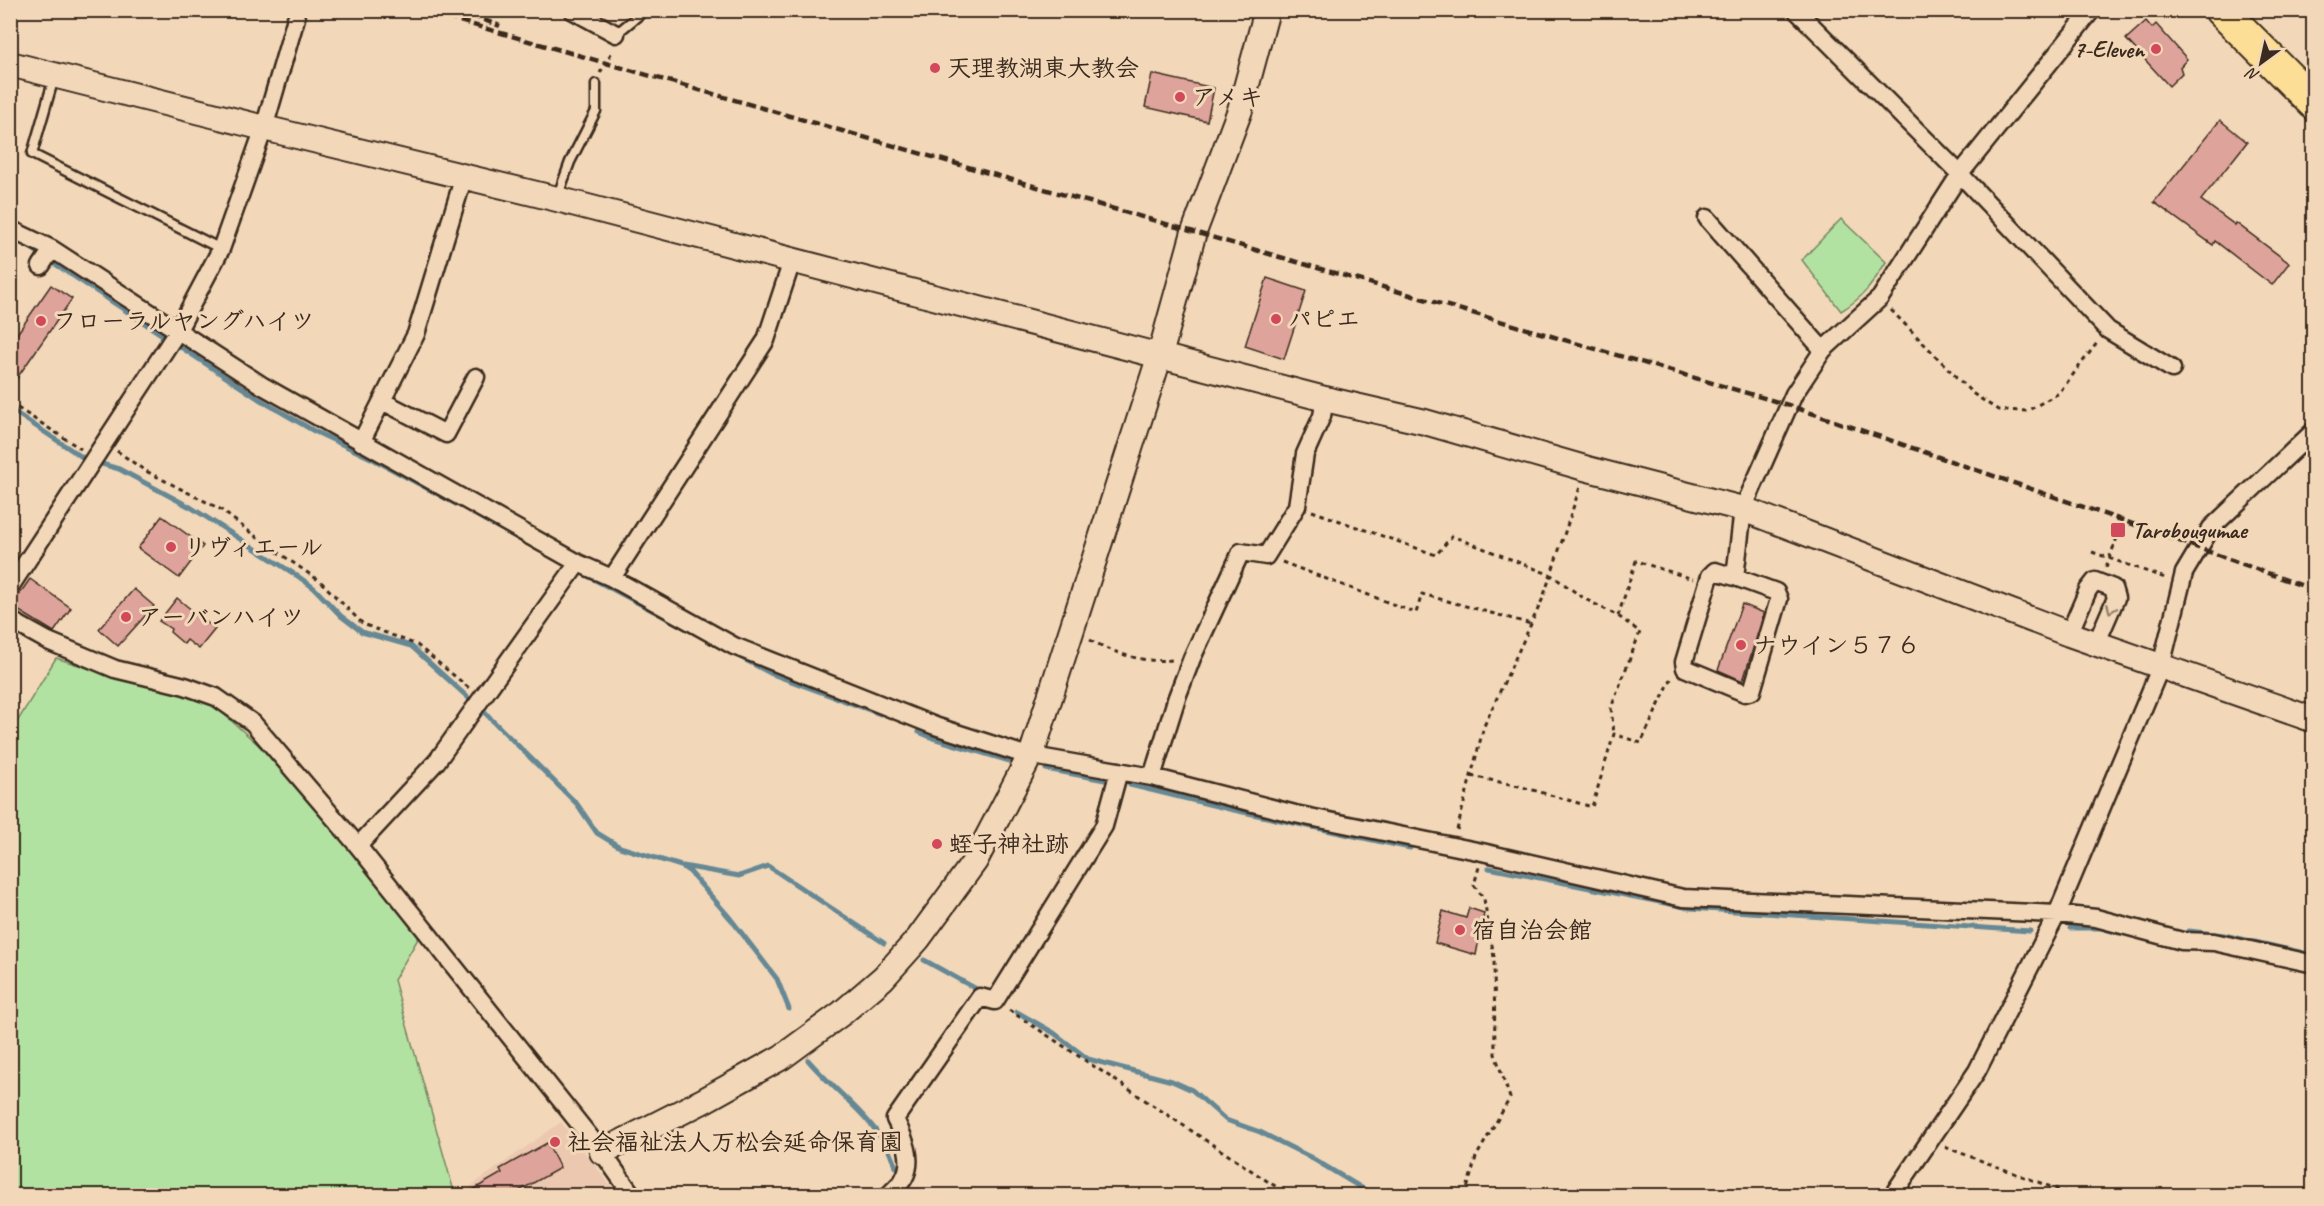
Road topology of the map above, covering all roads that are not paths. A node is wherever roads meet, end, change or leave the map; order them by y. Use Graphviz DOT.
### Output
graph roads {
  1 [pos="572,10"];
  2 [pos="645,10"];
  3 [pos="1266,10"];
  4 [pos="1796,10"];
  5 [pos="2092,10"];
  6 [pos="2229,12"];
  7 [pos="296,18"];
  8 [pos="616,34"];
  9 [pos="11,66"];
  10 [pos="54,75"];
  11 [pos="596,84"];
  12 [pos="2313,103"];
  13 [pos="264,128"];
  14 [pos="1960,174"];
  15 [pos="464,177"];
  16 [pos="557,199"];
  17 [pos="1707,218"];
  18 [pos="10,229"];
  19 [pos="52,249"];
  20 [pos="221,249"];
  21 [pos="792,261"];
  22 [pos="41,266"];
  23 [pos="177,332"];
  24 [pos="1824,350"];
  25 [pos="1160,355"];
  26 [pos="2172,369"];
  27 [pos="476,377"];
  28 [pos="1325,399"];
  29 [pos="382,401"];
  30 [pos="2313,431"];
  31 [pos="361,442"];
  32 [pos="1743,509"];
  33 [pos="578,563"];
  34 [pos="1735,577"];
  35 [pos="612,578"];
  36 [pos="10,587"];
  37 [pos="10,620"];
  38 [pos="2069,634"];
  39 [pos="2096,644"];
  40 [pos="2161,666"];
  41 [pos="2313,720"];
  42 [pos="1031,755"];
  43 [pos="1119,771"];
  44 [pos="1152,777"];
  45 [pos="358,846"];
  46 [pos="2057,914"];
  47 [pos="2313,964"];
  48 [pos="602,1152"];
  49 [pos="633,1196"];
  50 [pos="888,1196"];
  51 [pos="1892,1196"];
  1 -- 8 [label="street"];
  2 -- 8 [label="lane"];
  3 -- 25 [label="street"];
  4 -- 14 [label="street"];
  5 -- 14 [label="street"];
  6 -- 12 [label="highway"];
  7 -- 13 [label="street"];
  9 -- 10 [label="street"];
  10 -- 13 [label="street"];
  10 -- 20 [label="lane"];
  11 -- 16 [label="lane"];
  13 -- 15 [label="street"];
  13 -- 20 [label="street"];
  14 -- 24 [label="street"];
  14 -- 26 [label="street"];
  15 -- 16 [label="street"];
  15 -- 29 [label="street"];
  16 -- 21 [label="street"];
  17 -- 24 [label="street"];
  18 -- 19 [label="street"];
  19 -- 22 [label="street"];
  19 -- 23 [label="street"];
  20 -- 23 [label="street"];
  21 -- 25 [label="street"];
  21 -- 35 [label="street"];
  23 -- 31 [label="street"];
  23 -- 36 [label="street"];
  24 -- 32 [label="street"];
  25 -- 28 [label="street"];
  25 -- 42 [label="street"];
  27 -- 29 [label="street"];
  28 -- 32 [label="street"];
  28 -- 44 [label="street"];
  29 -- 31 [label="street"];
  30 -- 40 [label="street"];
  31 -- 33 [label="street"];
  32 -- 34 [label="street"];
  32 -- 38 [label="street"];
  33 -- 35 [label="street"];
  33 -- 45 [label="street"];
  34 -- 34 [label="street"];
  35 -- 42 [label="street"];
  37 -- 45 [label="street"];
  38 -- 39 [label="street"];
  38 -- 39 [label="street, one-way"];
  39 -- 40 [label="street"];
  40 -- 41 [label="street"];
  40 -- 46 [label="street"];
  42 -- 43 [label="street"];
  42 -- 48 [label="street"];
  43 -- 44 [label="street"];
  43 -- 50 [label="street"];
  44 -- 46 [label="street"];
  45 -- 48 [label="street"];
  46 -- 47 [label="street"];
  46 -- 51 [label="street"];
  48 -- 49 [label="street"];
}
